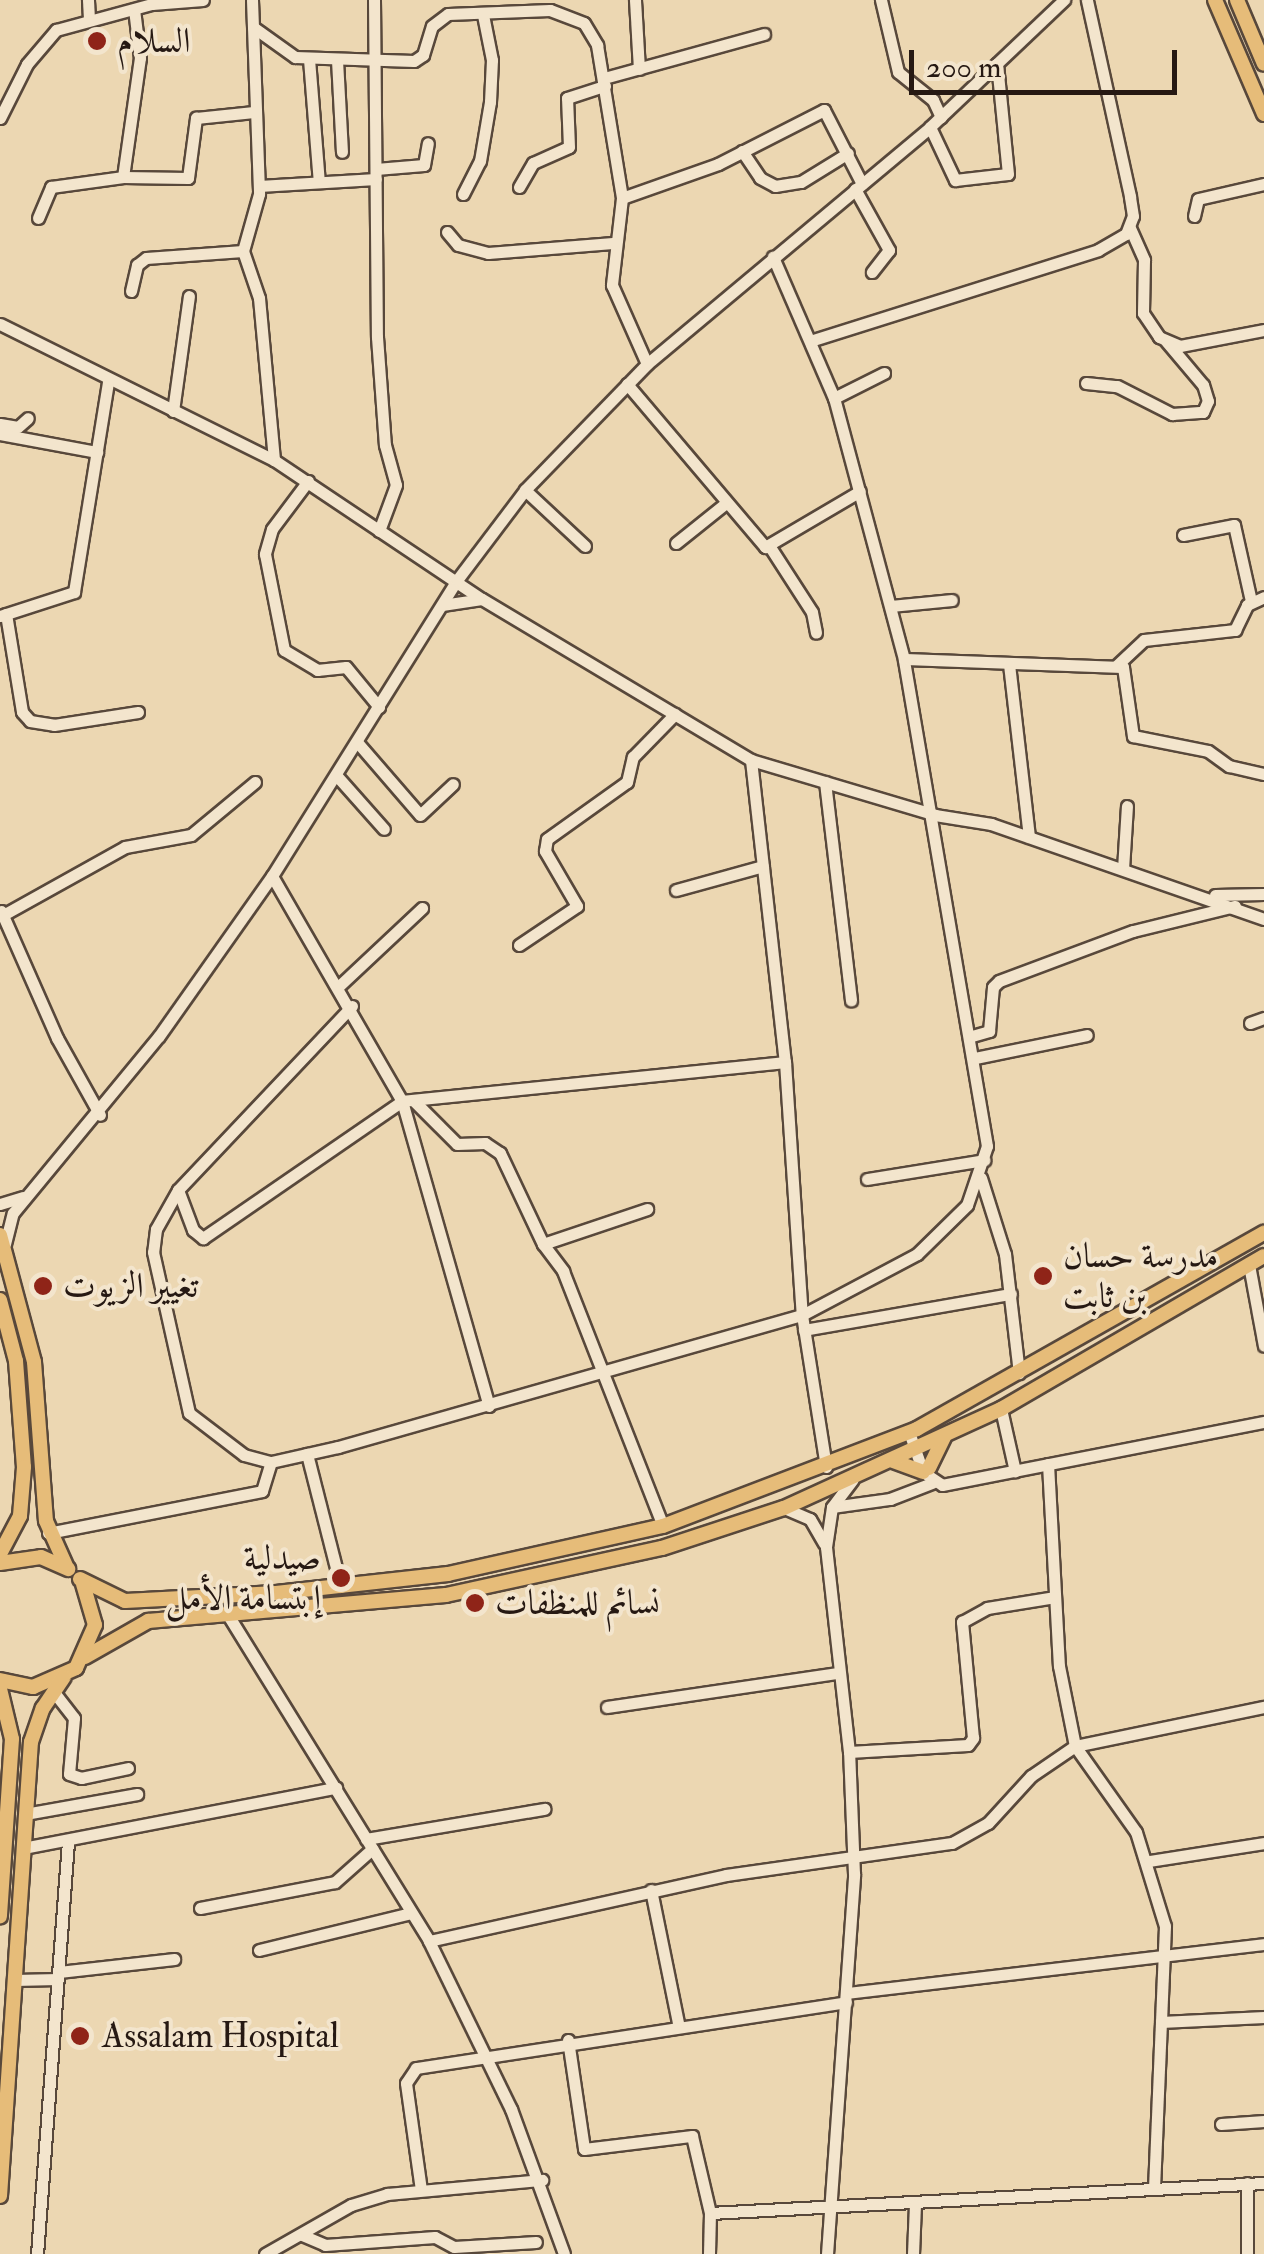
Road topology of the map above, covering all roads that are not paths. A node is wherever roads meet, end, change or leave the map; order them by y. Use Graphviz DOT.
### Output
graph roads {
  1 [pos="88,0"];
  2 [pos="203,0"];
  3 [pos="252,0"];
  4 [pos="374,0"];
  5 [pos="444,0"];
  6 [pos="634,0"];
  7 [pos="880,0"];
  8 [pos="1064,0"];
  9 [pos="1087,0"];
  10 [pos="1215,0"];
  11 [pos="1237,0"];
  12 [pos="152,2"];
  13 [pos="134,9"];
  14 [pos="448,14"];
  15 [pos="484,15"];
  16 [pos="89,20"];
  17 [pos="253,26"];
  18 [pos="764,34"];
  19 [pos="309,60"];
  20 [pos="337,60"];
  21 [pos="373,60"];
  22 [pos="998,64"];
  23 [pos="1264,64"];
  24 [pos="639,68"];
  25 [pos="605,82"];
  26 [pos="3,103"];
  27 [pos="254,112"];
  28 [pos="1264,114"];
  29 [pos="942,117"];
  30 [pos="0,118"];
  31 [pos="930,127"];
  32 [pos="428,143"];
  33 [pos="342,152"];
  34 [pos="742,152"];
  35 [pos="848,152"];
  36 [pos="376,174"];
  37 [pos="123,177"];
  38 [pos="319,182"];
  39 [pos="1264,184"];
  40 [pos="259,186"];
  41 [pos="519,187"];
  42 [pos="858,187"];
  43 [pos="462,194"];
  44 [pos="622,198"];
  45 [pos="1194,216"];
  46 [pos="38,218"];
  47 [pos="1130,228"];
  48 [pos="447,232"];
  49 [pos="613,244"];
  50 [pos="243,252"];
  51 [pos="773,257"];
  52 [pos="872,272"];
  53 [pos="131,291"];
  54 [pos="189,296"];
  55 [pos="0,324"];
  56 [pos="1264,330"];
  57 [pos="810,341"];
  58 [pos="1166,341"];
  59 [pos="647,364"];
  60 [pos="884,373"];
  61 [pos="108,381"];
  62 [pos="1086,383"];
  63 [pos="627,384"];
  64 [pos="834,398"];
  65 [pos="174,412"];
  66 [pos="28,418"];
  67 [pos="0,424"];
  68 [pos="0,434"];
  69 [pos="97,452"];
  70 [pos="274,460"];
  71 [pos="308,481"];
  72 [pos="525,490"];
  73 [pos="860,491"];
  74 [pos="726,503"];
  75 [pos="379,531"];
  76 [pos="1183,535"];
  77 [pos="676,543"];
  78 [pos="585,546"];
  79 [pos="770,547"];
  80 [pos="457,580"];
  81 [pos="482,599"];
  82 [pos="1258,599"];
  83 [pos="952,600"];
  84 [pos="442,605"];
  85 [pos="891,606"];
  86 [pos="3,615"];
  87 [pos="816,633"];
  88 [pos="904,659"];
  89 [pos="1010,664"];
  90 [pos="1116,666"];
  91 [pos="379,708"];
  92 [pos="138,712"];
  93 [pos="675,714"];
  94 [pos="357,742"];
  95 [pos="751,760"];
  96 [pos="1264,774"];
  97 [pos="336,775"];
  98 [pos="256,782"];
  99 [pos="825,782"];
  100 [pos="453,784"];
  101 [pos="1127,806"];
  102 [pos="936,815"];
  103 [pos="384,829"];
  104 [pos="1029,837"];
  105 [pos="763,866"];
  106 [pos="1123,869"];
  107 [pos="272,876"];
  108 [pos="676,890"];
  109 [pos="1264,894"];
  110 [pos="1211,896"];
  111 [pos="1235,906"];
  112 [pos="422,908"];
  113 [pos="1,911"];
  114 [pos="1264,919"];
  115 [pos="519,945"];
  116 [pos="339,986"];
  117 [pos="851,1000"];
  118 [pos="352,1006"];
  119 [pos="1264,1018"];
  120 [pos="1250,1023"];
  121 [pos="1087,1034"];
  122 [pos="972,1036"];
  123 [pos="975,1058"];
  124 [pos="785,1062"];
  125 [pos="408,1100"];
  126 [pos="100,1115"];
  127 [pos="984,1160"];
  128 [pos="980,1178"];
  129 [pos="866,1179"];
  130 [pos="178,1190"];
  131 [pos="26,1194"];
  132 [pos="0,1204"];
  133 [pos="648,1209"];
  134 [pos="1264,1233"];
  135 [pos="3,1242"];
  136 [pos="542,1244"];
  137 [pos="1264,1256"];
  138 [pos="1249,1264"];
  139 [pos="1011,1294"];
  140 [pos="0,1300"];
  141 [pos="802,1315"];
  142 [pos="804,1330"];
  143 [pos="1264,1346"];
  144 [pos="604,1372"];
  145 [pos="1019,1373"];
  146 [pos="489,1406"];
  147 [pos="1001,1408"];
  148 [pos="1264,1422"];
  149 [pos="913,1430"];
  150 [pos="944,1437"];
  151 [pos="919,1448"];
  152 [pos="308,1454"];
  153 [pos="893,1461"];
  154 [pos="271,1462"];
  155 [pos="1048,1464"];
  156 [pos="826,1467"];
  157 [pos="1015,1471"];
  158 [pos="928,1476"];
  159 [pos="852,1480"];
  160 [pos="832,1507"];
  161 [pos="784,1508"];
  162 [pos="663,1526"];
  163 [pos="48,1533"];
  164 [pos="826,1546"];
  165 [pos="0,1554"];
  166 [pos="0,1563"];
  167 [pos="67,1568"];
  168 [pos="80,1579"];
  169 [pos="341,1587"];
  170 [pos="1056,1597"];
  171 [pos="228,1615"];
  172 [pos="86,1656"];
  173 [pos="838,1674"];
  174 [pos="64,1678"];
  175 [pos="0,1680"];
  176 [pos="0,1689"];
  177 [pos="53,1691"];
  178 [pos="607,1707"];
  179 [pos="1264,1707"];
  180 [pos="1075,1746"];
  181 [pos="849,1752"];
  182 [pos="128,1768"];
  183 [pos="5,1776"];
  184 [pos="336,1788"];
  185 [pos="137,1794"];
  186 [pos="544,1809"];
  187 [pos="26,1814"];
  188 [pos="68,1840"];
  189 [pos="1264,1843"];
  190 [pos="369,1844"];
  191 [pos="23,1848"];
  192 [pos="853,1859"];
  193 [pos="1148,1861"];
  194 [pos="1,1890"];
  195 [pos="651,1890"];
  196 [pos="200,1908"];
  197 [pos="411,1913"];
  198 [pos="0,1917"];
  199 [pos="429,1941"];
  200 [pos="1264,1944"];
  201 [pos="259,1950"];
  202 [pos="1165,1952"];
  203 [pos="174,1959"];
  204 [pos="58,1976"];
  205 [pos="14,1980"];
  206 [pos="846,1998"];
  207 [pos="1264,2017"];
  208 [pos="1161,2022"];
  209 [pos="678,2023"];
  210 [pos="568,2040"];
  211 [pos="486,2052"];
  212 [pos="1264,2121"];
  213 [pos="1221,2124"];
  214 [pos="542,2180"];
  215 [pos="1248,2183"];
  216 [pos="1264,2183"];
  217 [pos="1154,2187"];
  218 [pos="421,2190"];
  219 [pos="0,2196"];
  220 [pos="915,2204"];
  221 [pos="830,2208"];
  222 [pos="710,2212"];
  223 [pos="302,2235"];
  224 [pos="536,2242"];
  225 [pos="37,2254"];
  226 [pos="265,2254"];
  227 [pos="564,2254"];
  228 [pos="709,2254"];
  229 [pos="827,2254"];
  230 [pos="913,2254"];
  231 [pos="1247,2254"];
  1 -- 16 [label="street"];
  2 -- 12 [label="street"];
  3 -- 17 [label="street"];
  4 -- 21 [label="street"];
  5 -- 14 [label="street"];
  6 -- 24 [label="street"];
  7 -- 29 [label="street"];
  8 -- 22 [label="street"];
  9 -- 47 [label="street"];
  10 -- 28 [label="main road"];
  11 -- 23 [label="main road"];
  12 -- 13 [label="street"];
  13 -- 16 [label="street"];
  13 -- 37 [label="street"];
  14 -- 15 [label="street"];
  14 -- 21 [label="street"];
  15 -- 25 [label="street"];
  15 -- 43 [label="street"];
  16 -- 26 [label="street"];
  17 -- 19 [label="street"];
  17 -- 27 [label="street"];
  18 -- 24 [label="street"];
  19 -- 20 [label="street"];
  19 -- 38 [label="street"];
  20 -- 21 [label="street"];
  20 -- 33 [label="street"];
  21 -- 36 [label="street"];
  22 -- 29 [label="street"];
  22 -- 31 [label="street"];
  24 -- 25 [label="street"];
  25 -- 41 [label="street"];
  25 -- 44 [label="street"];
  26 -- 30 [label="street"];
  27 -- 37 [label="street"];
  27 -- 40 [label="street"];
  29 -- 31 [label="street"];
  31 -- 42 [label="street"];
  32 -- 36 [label="street"];
  34 -- 35 [label="street"];
  34 -- 35 [label="street"];
  34 -- 44 [label="street"];
  35 -- 42 [label="street"];
  36 -- 38 [label="street"];
  36 -- 75 [label="street"];
  37 -- 46 [label="street"];
  38 -- 40 [label="street"];
  39 -- 45 [label="street"];
  40 -- 50 [label="street"];
  42 -- 51 [label="street"];
  42 -- 52 [label="street"];
  44 -- 49 [label="street"];
  47 -- 57 [label="street"];
  47 -- 58 [label="street"];
  48 -- 49 [label="street"];
  49 -- 59 [label="street"];
  50 -- 53 [label="street"];
  50 -- 70 [label="street"];
  51 -- 57 [label="street"];
  51 -- 59 [label="street"];
  54 -- 65 [label="street"];
  55 -- 61 [label="street"];
  56 -- 58 [label="street"];
  57 -- 64 [label="street"];
  58 -- 62 [label="street"];
  59 -- 63 [label="street"];
  60 -- 64 [label="street"];
  61 -- 65 [label="street"];
  61 -- 69 [label="street"];
  63 -- 72 [label="street"];
  63 -- 74 [label="street"];
  64 -- 73 [label="street"];
  65 -- 70 [label="street"];
  66 -- 67 [label="street"];
  68 -- 69 [label="street"];
  69 -- 86 [label="street"];
  70 -- 71 [label="street"];
  71 -- 75 [label="street"];
  71 -- 91 [label="street"];
  72 -- 78 [label="street"];
  72 -- 80 [label="street"];
  73 -- 79 [label="street"];
  73 -- 85 [label="street"];
  74 -- 77 [label="street"];
  74 -- 79 [label="street"];
  75 -- 80 [label="street"];
  76 -- 82 [label="street"];
  79 -- 87 [label="street"];
  80 -- 81 [label="street"];
  80 -- 84 [label="street"];
  81 -- 84 [label="street"];
  81 -- 93 [label="street"];
  82 -- 90 [label="street"];
  83 -- 85 [label="street"];
  84 -- 91 [label="street"];
  85 -- 88 [label="street"];
  86 -- 92 [label="street"];
  88 -- 89 [label="street"];
  88 -- 102 [label="street"];
  89 -- 90 [label="street"];
  89 -- 104 [label="street"];
  90 -- 96 [label="street"];
  91 -- 94 [label="street"];
  93 -- 95 [label="street"];
  93 -- 115 [label="street"];
  94 -- 97 [label="street"];
  94 -- 100 [label="street"];
  95 -- 99 [label="street"];
  95 -- 105 [label="street"];
  97 -- 103 [label="street"];
  97 -- 107 [label="street"];
  98 -- 113 [label="street"];
  99 -- 102 [label="street"];
  99 -- 117 [label="street"];
  101 -- 106 [label="street"];
  102 -- 104 [label="street"];
  102 -- 122 [label="street"];
  104 -- 106 [label="street"];
  105 -- 108 [label="street"];
  105 -- 124 [label="street"];
  106 -- 110 [label="street"];
  107 -- 116 [label="street"];
  107 -- 126 [label="street"];
  109 -- 110 [label="street"];
  110 -- 111 [label="street"];
  111 -- 114 [label="street"];
  111 -- 122 [label="street"];
  112 -- 116 [label="street"];
  113 -- 126 [label="street"];
  116 -- 118 [label="street"];
  118 -- 125 [label="street"];
  118 -- 130 [label="street"];
  119 -- 120 [label="street"];
  121 -- 123 [label="street"];
  122 -- 123 [label="street"];
  123 -- 127 [label="street"];
  124 -- 125 [label="street"];
  124 -- 141 [label="street"];
  125 -- 130 [label="street"];
  125 -- 136 [label="street"];
  125 -- 146 [label="street"];
  126 -- 131 [label="street"];
  127 -- 128 [label="street"];
  127 -- 129 [label="street"];
  128 -- 139 [label="street"];
  128 -- 141 [label="street"];
  130 -- 154 [label="street"];
  131 -- 132 [label="street"];
  131 -- 135 [label="street"];
  133 -- 136 [label="street"];
  134 -- 145 [label="main road"];
  135 -- 163 [label="main road"];
  136 -- 144 [label="street"];
  137 -- 138 [label="main road"];
  138 -- 143 [label="street"];
  138 -- 147 [label="main road"];
  139 -- 142 [label="street"];
  139 -- 145 [label="street"];
  140 -- 165 [label="main road"];
  141 -- 142 [label="street"];
  141 -- 144 [label="street"];
  142 -- 156 [label="street"];
  144 -- 146 [label="street"];
  144 -- 162 [label="street"];
  145 -- 149 [label="main road"];
  146 -- 152 [label="street"];
  147 -- 150 [label="main road"];
  147 -- 157 [label="street"];
  148 -- 155 [label="street"];
  149 -- 151 [label="street"];
  149 -- 156 [label="main road"];
  150 -- 151 [label="main road"];
  150 -- 158 [label="main road"];
  151 -- 153 [label="main road"];
  151 -- 158 [label="street"];
  152 -- 154 [label="street"];
  152 -- 169 [label="street"];
  153 -- 158 [label="main road"];
  153 -- 159 [label="main road"];
  154 -- 163 [label="street"];
  155 -- 157 [label="street"];
  155 -- 170 [label="street"];
  156 -- 162 [label="main road"];
  157 -- 158 [label="street"];
  158 -- 160 [label="street"];
  159 -- 160 [label="street"];
  159 -- 161 [label="main road"];
  160 -- 164 [label="street"];
  161 -- 164 [label="street"];
  161 -- 171 [label="main road"];
  162 -- 169 [label="main road"];
  163 -- 167 [label="main road"];
  164 -- 173 [label="street"];
  166 -- 167 [label="main road"];
  167 -- 168 [label="main road"];
  168 -- 169 [label="main road"];
  168 -- 172 [label="main road"];
  170 -- 180 [label="street"];
  170 -- 181 [label="street"];
  171 -- 172 [label="main road"];
  171 -- 184 [label="street"];
  172 -- 174 [label="main road"];
  173 -- 178 [label="street"];
  173 -- 181 [label="street"];
  174 -- 175 [label="main road"];
  174 -- 177 [label="main road"];
  176 -- 183 [label="main road"];
  177 -- 182 [label="street"];
  177 -- 187 [label="main road"];
  179 -- 180 [label="street"];
  180 -- 192 [label="street"];
  180 -- 193 [label="street"];
  181 -- 192 [label="street"];
  183 -- 194 [label="main road"];
  184 -- 188 [label="street"];
  184 -- 190 [label="street"];
  185 -- 187 [label="street"];
  186 -- 190 [label="street"];
  187 -- 191 [label="main road"];
  188 -- 191 [label="street"];
  188 -- 204 [label="street"];
  189 -- 193 [label="street"];
  190 -- 196 [label="street"];
  190 -- 197 [label="street"];
  191 -- 205 [label="main road"];
  192 -- 195 [label="street"];
  192 -- 206 [label="street"];
  193 -- 202 [label="street"];
  194 -- 198 [label="main road"];
  195 -- 199 [label="street"];
  195 -- 209 [label="street"];
  197 -- 199 [label="street"];
  197 -- 201 [label="street"];
  199 -- 211 [label="street"];
  200 -- 202 [label="street"];
  202 -- 206 [label="street"];
  202 -- 208 [label="street"];
  203 -- 204 [label="street"];
  204 -- 205 [label="street"];
  204 -- 225 [label="street"];
  205 -- 219 [label="main road"];
  206 -- 209 [label="street"];
  206 -- 221 [label="street"];
  207 -- 208 [label="street"];
  208 -- 217 [label="street"];
  209 -- 210 [label="street"];
  210 -- 211 [label="street"];
  210 -- 222 [label="street"];
  211 -- 214 [label="street"];
  211 -- 218 [label="street"];
  212 -- 213 [label="street"];
  214 -- 218 [label="street"];
  214 -- 227 [label="street"];
  215 -- 216 [label="street"];
  215 -- 217 [label="street"];
  215 -- 231 [label="street"];
  217 -- 220 [label="street"];
  218 -- 223 [label="street"];
  220 -- 221 [label="street"];
  220 -- 230 [label="street"];
  221 -- 222 [label="street"];
  221 -- 229 [label="street"];
  222 -- 228 [label="street"];
  223 -- 224 [label="street"];
  223 -- 226 [label="street"];
}
